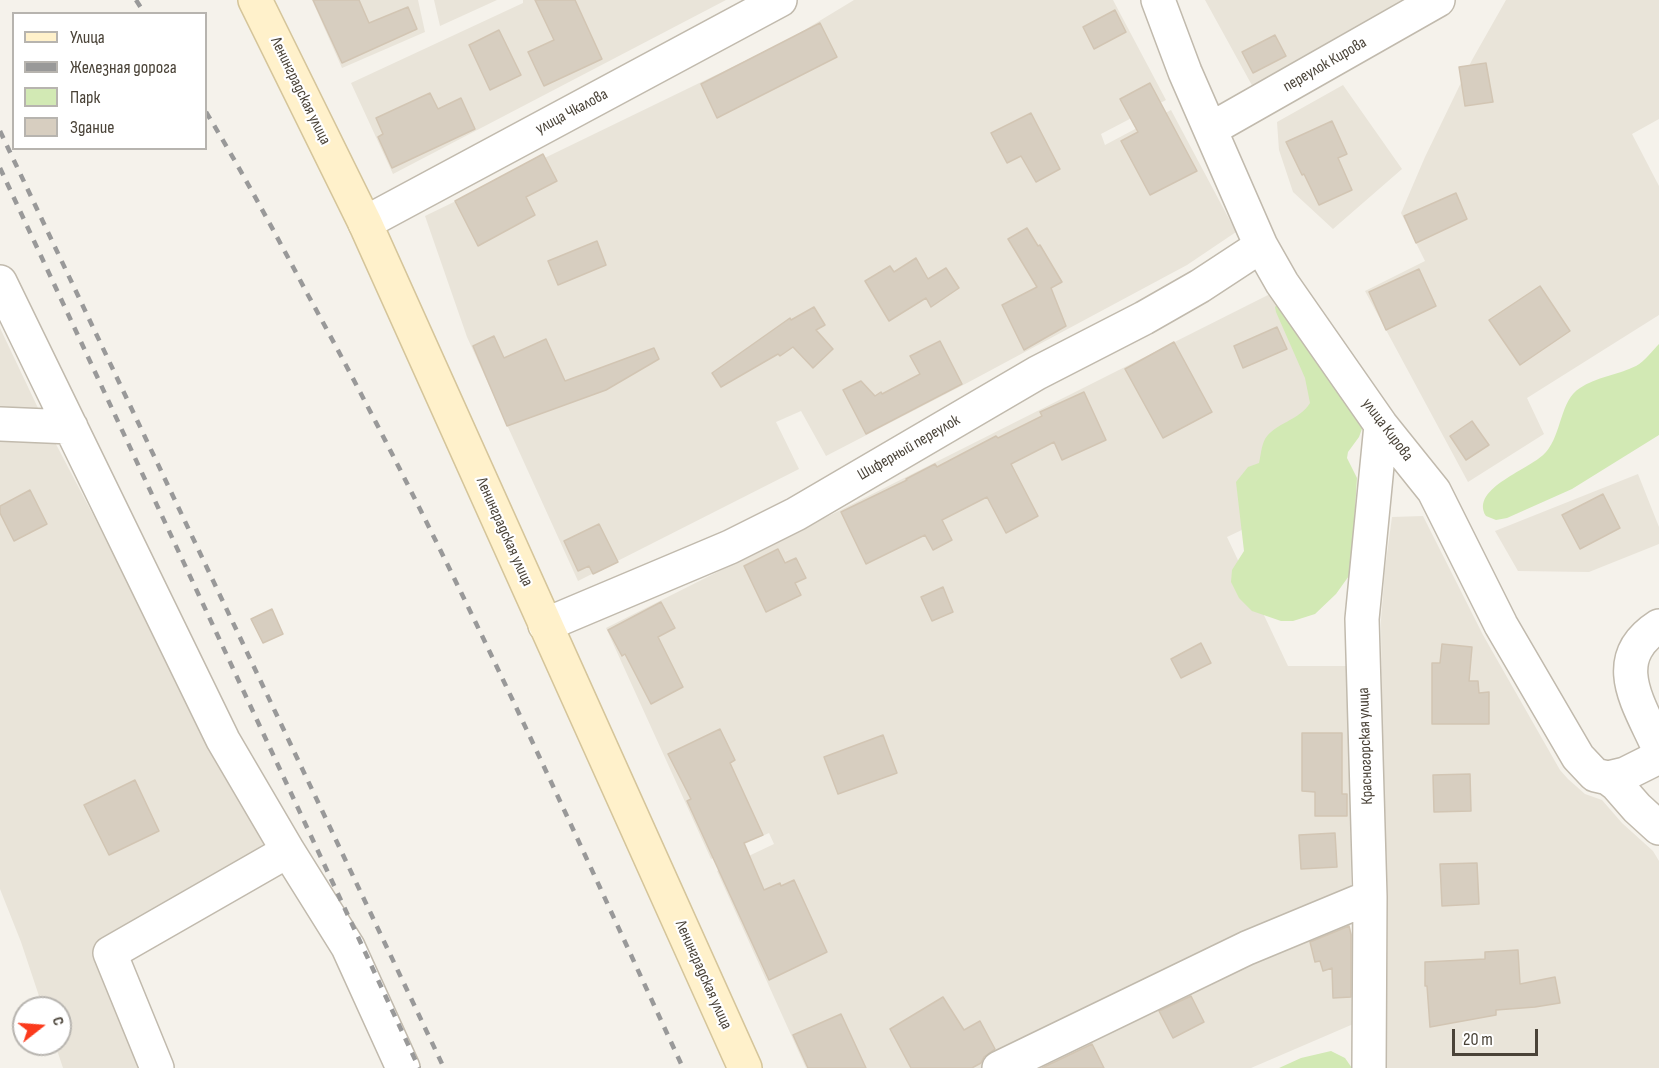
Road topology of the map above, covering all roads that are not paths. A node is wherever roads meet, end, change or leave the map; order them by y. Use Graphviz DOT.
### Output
graph roads {
  1 [pos="255,0"];
  2 [pos="780,0"];
  3 [pos="1158,0"];
  4 [pos="1438,0"];
  5 [pos="1211,129"];
  6 [pos="365,223"];
  7 [pos="1261,246"];
  8 [pos="0,282"];
  9 [pos="0,424"];
  10 [pos="1381,425"];
  11 [pos="70,427"];
  12 [pos="545,625"];
  13 [pos="1659,626"];
  14 [pos="1659,749"];
  15 [pos="1659,757"];
  16 [pos="1608,778"];
  17 [pos="1659,828"];
  18 [pos="288,850"];
  19 [pos="1370,897"];
  20 [pos="157,1068"];
  21 [pos="402,1068"];
  22 [pos="745,1068"];
  23 [pos="999,1068"];
  24 [pos="1369,1068"];
  1 -- 6 [label="main road, Ленинградская улица"];
  2 -- 6 [label="street, улица Чкалова"];
  3 -- 5 [label="street, улица Кирова"];
  4 -- 5 [label="street, переулок Кирова"];
  5 -- 7 [label="street, улица Кирова"];
  6 -- 12 [label="main road, Ленинградская улица"];
  7 -- 10 [label="street, улица Кирова"];
  7 -- 12 [label="street, Шиферный переулок"];
  8 -- 11 [label="street"];
  9 -- 11 [label="street"];
  10 -- 16 [label="street, улица Кирова"];
  10 -- 19 [label="street, Красногорская улица"];
  11 -- 18 [label="street"];
  12 -- 22 [label="main road, Ленинградская улица"];
  13 -- 14 [label="street"];
  15 -- 16 [label="street"];
  16 -- 17 [label="street, улица Кирова"];
  18 -- 20 [label="street"];
  18 -- 21 [label="street"];
  19 -- 23 [label="street"];
  19 -- 24 [label="street, Красногорская улица"];
}
